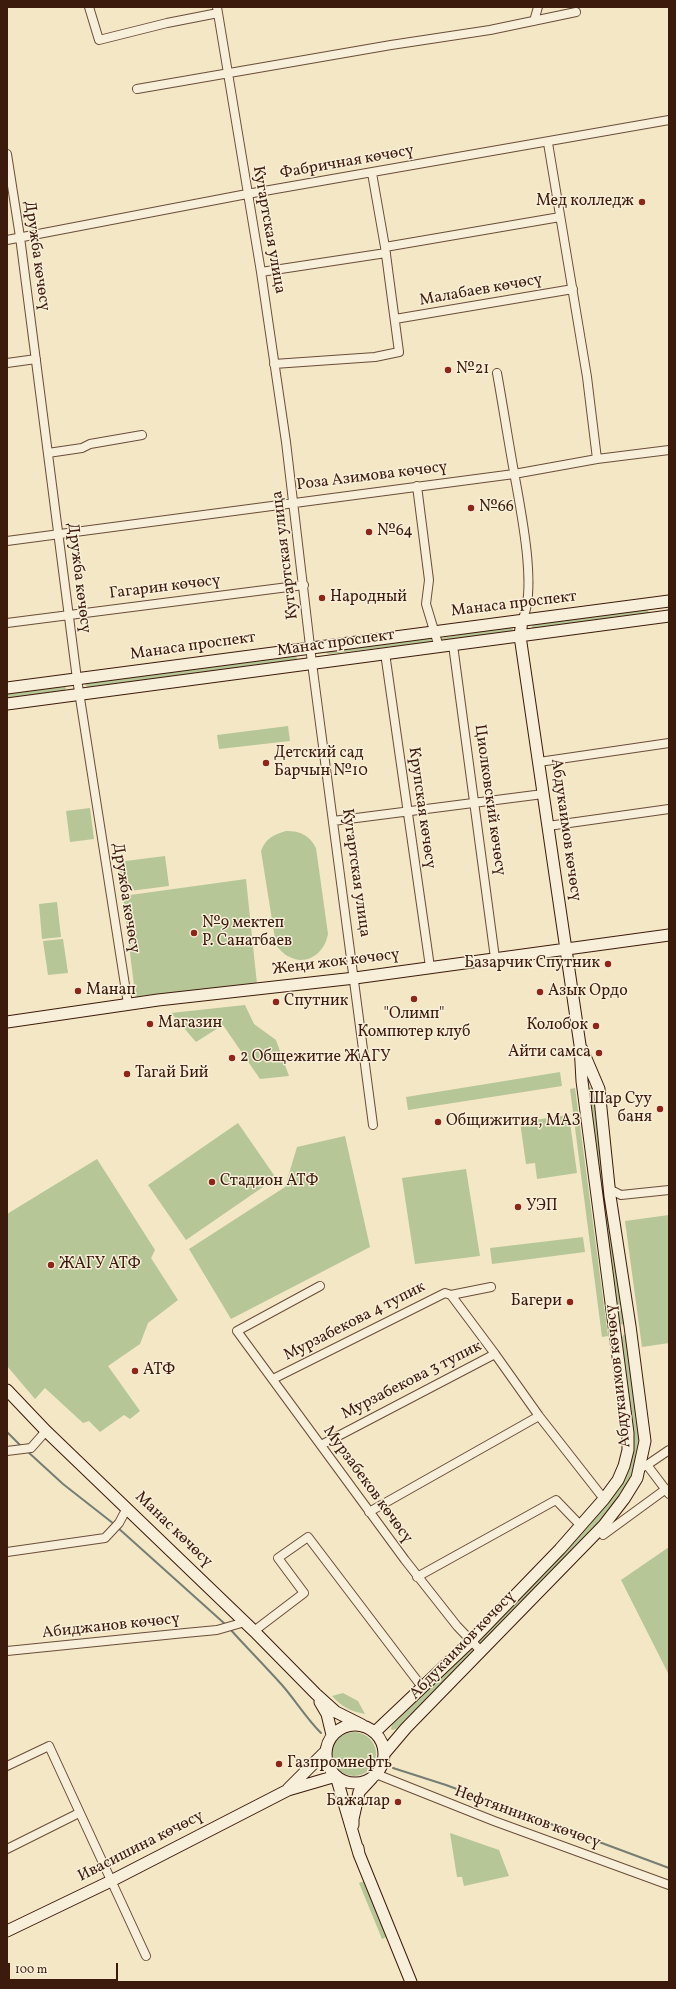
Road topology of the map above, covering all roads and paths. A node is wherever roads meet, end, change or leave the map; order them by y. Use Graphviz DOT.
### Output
graph roads {
  1 [pos="89,7"];
  2 [pos="538,7"];
  3 [pos="217,10"];
  4 [pos="576,12"];
  5 [pos="534,21"];
  6 [pos="228,73"];
  7 [pos="137,89"];
  8 [pos="669,120"];
  9 [pos="548,143"];
  10 [pos="7,154"];
  11 [pos="372,173"];
  12 [pos="247,194"];
  13 [pos="560,218"];
  14 [pos="20,237"];
  15 [pos="7,240"];
  16 [pos="386,250"];
  17 [pos="261,272"];
  18 [pos="573,289"];
  19 [pos="395,320"];
  20 [pos="36,359"];
  21 [pos="7,363"];
  22 [pos="274,364"];
  23 [pos="497,373"];
  24 [pos="142,435"];
  25 [pos="669,450"];
  26 [pos="48,453"];
  27 [pos="597,459"];
  28 [pos="514,474"];
  29 [pos="417,486"];
  30 [pos="293,502"];
  31 [pos="58,534"];
  32 [pos="7,541"];
  33 [pos="304,585"];
  34 [pos="669,601"];
  35 [pos="652,603"];
  36 [pos="68,615"];
  37 [pos="669,616"];
  38 [pos="655,618"];
  39 [pos="522,620"];
  40 [pos="7,623"];
  41 [pos="434,632"];
  42 [pos="520,636"];
  43 [pos="453,645"];
  44 [pos="439,647"];
  45 [pos="311,648"];
  46 [pos="385,653"];
  47 [pos="312,663"];
  48 [pos="77,679"];
  49 [pos="7,688"];
  50 [pos="79,694"];
  51 [pos="7,704"];
  52 [pos="669,743"];
  53 [pos="539,762"];
  54 [pos="543,794"];
  55 [pos="476,802"];
  56 [pos="669,809"];
  57 [pos="408,811"];
  58 [pos="333,821"];
  59 [pos="548,826"];
  60 [pos="669,935"];
  61 [pos="566,950"];
  62 [pos="495,958"];
  63 [pos="430,967"];
  64 [pos="355,978"];
  65 [pos="128,1004"];
  66 [pos="7,1022"];
  67 [pos="580,1044"];
  68 [pos="373,1126"];
  69 [pos="609,1189"];
  70 [pos="669,1190"];
  71 [pos="621,1195"];
  72 [pos="612,1208"];
  73 [pos="320,1286"];
  74 [pos="491,1287"];
  75 [pos="451,1295"];
  76 [pos="630,1326"];
  77 [pos="615,1329"];
  78 [pos="495,1354"];
  79 [pos="273,1379"];
  80 [pos="7,1390"];
  81 [pos="538,1416"];
  82 [pos="46,1431"];
  83 [pos="321,1444"];
  84 [pos="669,1450"];
  85 [pos="7,1451"];
  86 [pos="644,1467"];
  87 [pos="667,1492"];
  88 [pos="604,1499"];
  89 [pos="127,1508"];
  90 [pos="370,1512"];
  91 [pos="581,1526"];
  92 [pos="603,1535"];
  93 [pos="7,1552"];
  94 [pos="417,1577"];
  95 [pos="240,1624"];
  96 [pos="254,1631"];
  97 [pos="470,1642"];
  98 [pos="7,1651"];
  99 [pos="481,1652"];
  100 [pos="422,1687"];
  101 [pos="316,1694"];
  102 [pos="362,1725"];
  103 [pos="375,1732"];
  104 [pos="332,1735"];
  105 [pos="326,1752"];
  106 [pos="384,1754"];
  107 [pos="7,1766"];
  108 [pos="336,1776"];
  109 [pos="374,1776"];
  110 [pos="288,1790"];
  111 [pos="79,1813"];
  112 [pos="7,1849"];
  113 [pos="359,1854"];
  114 [pos="110,1881"];
  115 [pos="669,1885"];
  116 [pos="7,1931"];
  117 [pos="146,1956"];
  118 [pos="411,1982"];
  1 -- 3 [label="street"];
  2 -- 5 [label="street"];
  3 -- 6 [label="street, Кугартская улица"];
  4 -- 5 [label="street"];
  5 -- 6 [label="street"];
  6 -- 7 [label="street"];
  6 -- 12 [label="street, Кугартская улица"];
  8 -- 9 [label="street, Фабричная көчөсү"];
  9 -- 11 [label="street, Фабричная көчөсү"];
  9 -- 13 [label="street"];
  10 -- 14 [label="street, Дружба көчөсү"];
  11 -- 12 [label="street, Фабричная көчөсү"];
  11 -- 16 [label="street"];
  12 -- 14 [label="street, Фабричная көчөсү"];
  12 -- 17 [label="street, Кугартская улица"];
  13 -- 16 [label="street"];
  13 -- 18 [label="street"];
  14 -- 15 [label="street, Фабричная көчөсү"];
  14 -- 20 [label="street, Дружба көчөсү"];
  16 -- 17 [label="street"];
  16 -- 19 [label="street"];
  17 -- 22 [label="street, Кугартская улица"];
  18 -- 19 [label="street, Малабаев көчөсү"];
  18 -- 27 [label="street"];
  19 -- 22 [label="street"];
  20 -- 21 [label="street"];
  20 -- 26 [label="street, Дружба көчөсү"];
  22 -- 30 [label="street, Кугартская улица"];
  23 -- 28 [label="street"];
  24 -- 26 [label="street"];
  25 -- 27 [label="street, Роза Азимова көчөсү"];
  26 -- 31 [label="street, Дружба көчөсү"];
  27 -- 28 [label="street, Роза Азимова көчөсү"];
  28 -- 29 [label="street, Роза Азимова көчөсү"];
  28 -- 39 [label="street"];
  29 -- 30 [label="street, Роза Азимова көчөсү"];
  29 -- 41 [label="street"];
  30 -- 31 [label="street, Роза Азимова көчөсү"];
  30 -- 33 [label="street, Кугартская улица"];
  31 -- 32 [label="street, Роза Азимова көчөсү"];
  31 -- 36 [label="street, Дружба көчөсү"];
  33 -- 36 [label="street, Гагарин көчөсү"];
  33 -- 45 [label="street, Кугартская улица"];
  34 -- 35 [label="main road, Манаса проспект"];
  35 -- 38 [label="main road"];
  35 -- 39 [label="main road, Манаса проспект"];
  36 -- 40 [label="street, Гагарин көчөсү"];
  36 -- 48 [label="street, Дружба көчөсү"];
  37 -- 38 [label="main road, Манас проспект"];
  38 -- 42 [label="main road, Манас проспект"];
  39 -- 41 [label="main road, Манаса проспект"];
  39 -- 42 [label="main road, Абдукаимов көчөсү"];
  41 -- 44 [label="street"];
  41 -- 45 [label="main road, Манаса проспект"];
  42 -- 43 [label="main road, Манас проспект"];
  42 -- 53 [label="main road, Абдукаимов көчөсү"];
  43 -- 44 [label="main road, Манас проспект"];
  43 -- 55 [label="street, Циолковский көчөсү"];
  44 -- 46 [label="main road, Манас проспект"];
  45 -- 47 [label="street, Кугартская улица"];
  45 -- 48 [label="main road, Манаса проспект"];
  46 -- 47 [label="main road, Манас проспект"];
  46 -- 57 [label="street, Крупская көчөсү"];
  47 -- 50 [label="main road, Манас проспект"];
  47 -- 58 [label="street, Кугартская улица"];
  48 -- 49 [label="main road, Манаса проспект"];
  48 -- 50 [label="street, Дружба көчөсү"];
  50 -- 51 [label="main road, Манас проспект"];
  50 -- 65 [label="street, Дружба көчөсү"];
  52 -- 53 [label="street"];
  53 -- 54 [label="main road, Абдукаимов көчөсү"];
  54 -- 55 [label="street"];
  54 -- 59 [label="main road, Абдукаимов көчөсү"];
  55 -- 57 [label="street"];
  55 -- 62 [label="street, Циолковский көчөсү"];
  56 -- 59 [label="street"];
  57 -- 58 [label="street"];
  57 -- 63 [label="street, Крупская көчөсү"];
  58 -- 64 [label="street, Кугартская улица"];
  59 -- 61 [label="main road, Абдукаимов көчөсү"];
  60 -- 61 [label="main road, Жеңи жок көчөсү"];
  61 -- 62 [label="main road, Жеңи жок көчөсү"];
  61 -- 67 [label="main road, Абдукаимов көчөсү"];
  62 -- 63 [label="main road, Жеңи жок көчөсү"];
  63 -- 64 [label="main road, Жеңи жок көчөсү"];
  64 -- 65 [label="main road, Жеңи жок көчөсү"];
  64 -- 68 [label="street, Кугартская улица"];
  65 -- 66 [label="main road, Жеңи жок көчөсү"];
  67 -- 69 [label="main road, Абдукаимов көчөсү"];
  67 -- 77 [label="main road, Абдукаимов көчөсү"];
  69 -- 71 [label="street"];
  69 -- 72 [label="main road, Абдукаимов көчөсү"];
  70 -- 71 [label="street"];
  71 -- 72 [label="street"];
  72 -- 76 [label="main road, Абдукаимов көчөсү"];
  73 -- 79 [label="street, Мурзабеков көчөсү"];
  74 -- 75 [label="street"];
  75 -- 78 [label="street"];
  75 -- 79 [label="street, Мурзабекова 4 тупик"];
  76 -- 77 [label="main road"];
  76 -- 86 [label="main road, Абдукаимов көчөсү"];
  77 -- 88 [label="main road, Абдукаимов көчөсү"];
  78 -- 81 [label="street"];
  78 -- 83 [label="street, Мурзабекова 3 тупик"];
  79 -- 83 [label="street, Мурзабеков көчөсү"];
  80 -- 82 [label="main road, Манас көчөсү"];
  81 -- 88 [label="street"];
  81 -- 90 [label="street"];
  82 -- 85 [label="street"];
  82 -- 89 [label="main road, Манас көчөсү"];
  83 -- 90 [label="street, Мурзабеков көчөсү"];
  84 -- 86 [label="street"];
  86 -- 87 [label="street"];
  86 -- 99 [label="main road, Абдукаимов көчөсү"];
  87 -- 92 [label="street"];
  88 -- 91 [label="main road, Абдукаимов көчөсү"];
  89 -- 93 [label="street"];
  89 -- 95 [label="main road, Манас көчөсү"];
  90 -- 94 [label="street, Мурзабеков көчөсү"];
  91 -- 94 [label="street"];
  91 -- 97 [label="main road, Абдукаимов көчөсү"];
  94 -- 97 [label="street, Мурзабеков көчөсү"];
  95 -- 96 [label="main road, Манас көчөсү"];
  95 -- 98 [label="street, Абиджанов көчөсү"];
  96 -- 100 [label="street"];
  96 -- 101 [label="main road, Манас көчөсү"];
  97 -- 99 [label="street, Мурзабеков көчөсү"];
  97 -- 100 [label="main road, Абдукаимов көчөсү"];
  99 -- 106 [label="main road, Абдукаимов көчөсү"];
  100 -- 103 [label="main road, Абдукаимов көчөсү"];
  101 -- 102 [label="main road"];
  101 -- 104 [label="main road"];
  102 -- 103 [label="main road"];
  102 -- 104 [label="main road"];
  103 -- 106 [label="main road"];
  104 -- 105 [label="main road"];
  105 -- 108 [label="main road"];
  105 -- 110 [label="main road"];
  106 -- 109 [label="main road"];
  107 -- 111 [label="street"];
  108 -- 109 [label="main road"];
  108 -- 110 [label="main road"];
  108 -- 113 [label="main road"];
  109 -- 113 [label="main road"];
  109 -- 115 [label="street, Нефтянников көчөсү"];
  110 -- 114 [label="main road, Ивасишина көчөсү"];
  111 -- 112 [label="street"];
  111 -- 114 [label="street"];
  113 -- 118 [label="main road"];
  114 -- 116 [label="main road, Ивасишина көчөсү"];
  114 -- 117 [label="street"];
}
